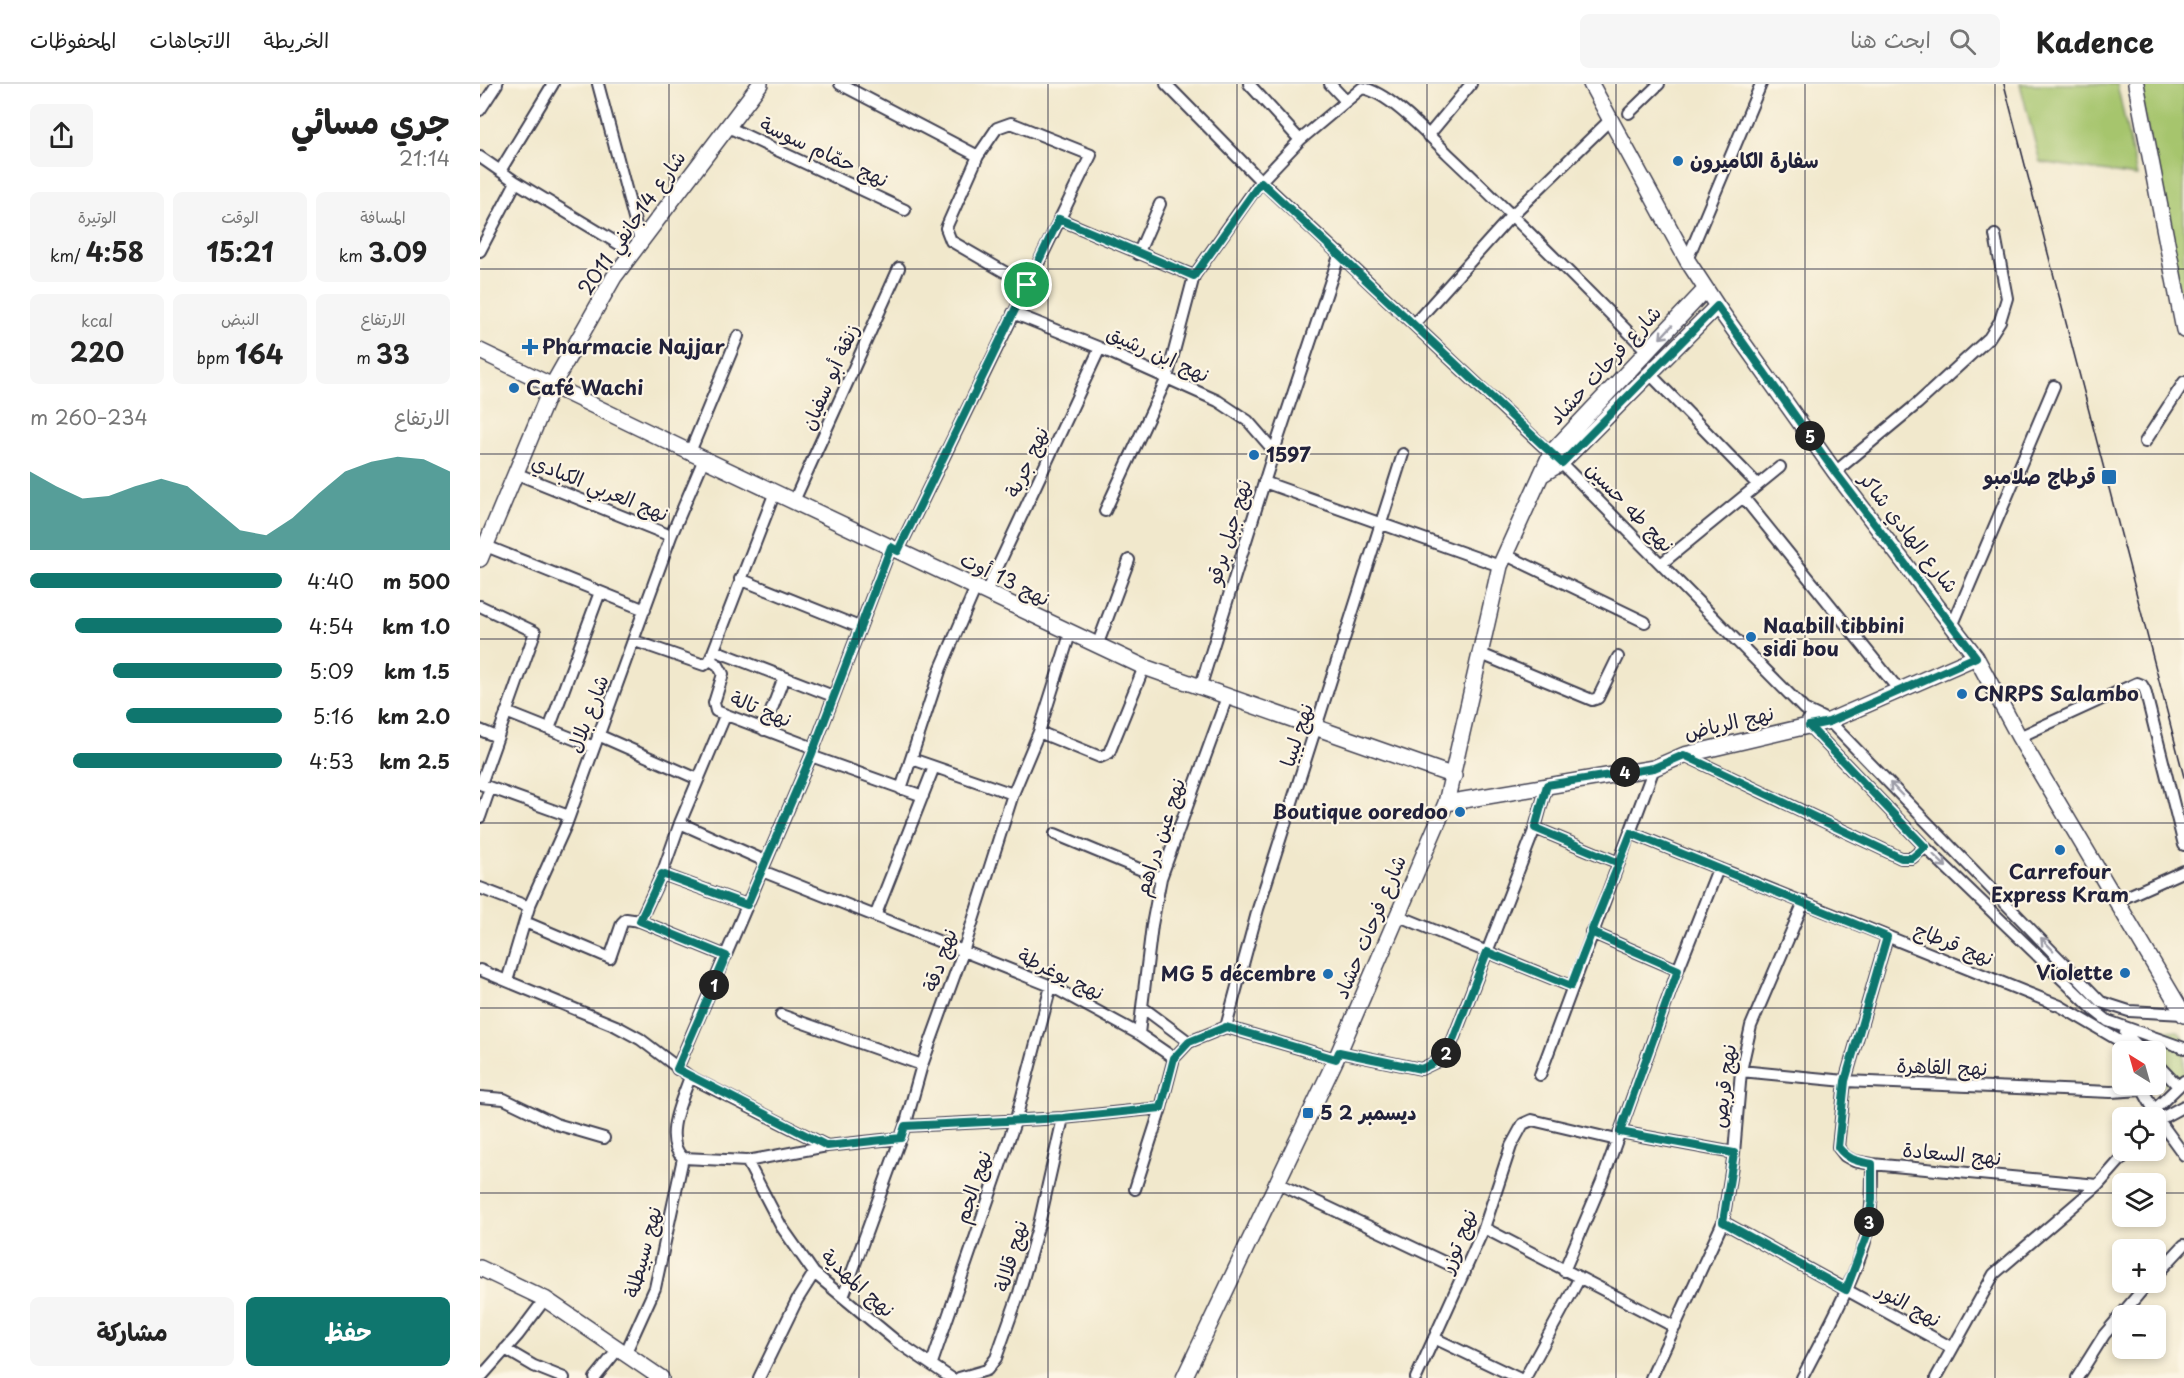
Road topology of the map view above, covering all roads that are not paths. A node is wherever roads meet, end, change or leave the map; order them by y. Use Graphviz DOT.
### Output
graph roads {
  1 [pos="497,84"];
  2 [pos="553,84"];
  3 [pos="598,84"];
  4 [pos="760,84"];
  5 [pos="840,84"];
  6 [pos="1166,84"];
  7 [pos="1249,84"];
  8 [pos="1330,84"];
  9 [pos="1472,84"];
  10 [pos="1591,84"];
  11 [pos="1659,84"];
  12 [pos="1761,84"];
  13 [pos="2136,84"];
  14 [pos="483,98"];
  15 [pos="1345,100"];
  16 [pos="480,110"];
  17 [pos="1629,113"];
  18 [pos="1611,119"];
  19 [pos="728,127"];
  20 [pos="1428,136"];
  21 [pos="1300,140"];
  22 [pos="978,156"];
  23 [pos="480,157"];
  24 [pos="500,171"];
  25 [pos="516,182"];
  26 [pos="1261,182"];
  27 [pos="1160,204"];
  28 [pos="904,210"];
  29 [pos="1512,215"];
  30 [pos="1059,219"];
  31 [pos="1995,235"];
  32 [pos="636,246"];
  33 [pos="480,251"];
  34 [pos="1340,253"];
  35 [pos="1138,254"];
  36 [pos="1688,260"];
  37 [pos="899,268"];
  38 [pos="1194,276"];
  39 [pos="1027,285"];
  40 [pos="1706,289"];
  41 [pos="1717,306"];
  42 [pos="1013,313"];
  43 [pos="1415,323"];
  44 [pos="2184,330"];
  45 [pos="738,336"];
  46 [pos="1100,348"];
  47 [pos="480,351"];
  48 [pos="1647,351"];
  49 [pos="1650,374"];
  50 [pos="1167,378"];
  51 [pos="2184,382"];
  52 [pos="552,386"];
  53 [pos="2054,386"];
  54 [pos="2145,442"];
  55 [pos="1274,451"];
  56 [pos="690,452"];
  57 [pos="1403,454"];
  58 [pos="1556,458"];
  59 [pos="704,459"];
  60 [pos="1780,467"];
  61 [pos="1835,472"];
  62 [pos="515,473"];
  63 [pos="1264,482"];
  64 [pos="1758,485"];
  65 [pos="775,492"];
  66 [pos="1744,498"];
  67 [pos="794,501"];
  68 [pos="1105,511"];
  69 [pos="1382,522"];
  70 [pos="671,536"];
  71 [pos="895,549"];
  72 [pos="483,553"];
  73 [pos="1129,560"];
  74 [pos="1502,560"];
  75 [pos="1661,564"];
  76 [pos="740,579"];
  77 [pos="981,589"];
  78 [pos="600,592"];
  79 [pos="480,606"];
  80 [pos="645,610"];
  81 [pos="1645,622"];
  82 [pos="1953,624"];
  83 [pos="859,627"];
  84 [pos="1070,634"];
  85 [pos="634,641"];
  86 [pos="1097,646"];
  87 [pos="714,650"];
  88 [pos="1482,654"];
  89 [pos="1618,657"];
  90 [pos="1976,657"];
  91 [pos="710,660"];
  92 [pos="1144,667"];
  93 [pos="784,677"];
  94 [pos="1201,685"];
  95 [pos="1898,689"];
  96 [pos="833,696"];
  97 [pos="1227,696"];
  98 [pos="1804,709"];
  99 [pos="506,712"];
  100 [pos="725,716"];
  101 [pos="1829,722"];
  102 [pos="1809,726"];
  103 [pos="1318,727"];
  104 [pos="549,729"];
  105 [pos="480,730"];
  106 [pos="764,730"];
  107 [pos="1040,732"];
  108 [pos="598,735"];
  109 [pos="497,737"];
  110 [pos="2019,737"];
  111 [pos="594,747"];
  112 [pos="812,752"];
  113 [pos="1684,755"];
  114 [pos="912,759"];
  115 [pos="934,767"];
  116 [pos="1654,768"];
  117 [pos="1454,776"];
  118 [pos="698,779"];
  119 [pos="484,785"];
  120 [pos="1547,785"];
  121 [pos="901,789"];
  122 [pos="1013,794"];
  123 [pos="923,796"];
  124 [pos="1446,802"];
  125 [pos="569,816"];
  126 [pos="480,817"];
  127 [pos="680,823"];
  128 [pos="1535,828"];
  129 [pos="1631,833"];
  130 [pos="1055,834"];
  131 [pos="2184,845"];
  132 [pos="1925,847"];
  133 [pos="1619,863"];
  134 [pos="764,866"];
  135 [pos="1718,869"];
  136 [pos="2184,871"];
  137 [pos="662,874"];
  138 [pos="1161,878"];
  139 [pos="480,888"];
  140 [pos="2117,901"];
  141 [pos="1804,902"];
  142 [pos="747,905"];
  143 [pos="529,907"];
  144 [pos="876,914"];
  145 [pos="1399,916"];
  146 [pos="640,921"];
  147 [pos="525,922"];
  148 [pos="1591,932"];
  149 [pos="1887,937"];
  150 [pos="963,952"];
  151 [pos="1487,952"];
  152 [pos="726,956"];
  153 [pos="480,970"];
  154 [pos="1678,970"];
  155 [pos="507,981"];
  156 [pos="1052,986"];
  157 [pos="1571,986"];
  158 [pos="2098,1006"];
  159 [pos="1142,1007"];
  160 [pos="2129,1011"];
  161 [pos="781,1015"];
  162 [pos="2184,1015"];
  163 [pos="1226,1027"];
  164 [pos="1139,1034"];
  165 [pos="2126,1039"];
  166 [pos="1189,1042"];
  167 [pos="2184,1048"];
  168 [pos="1337,1056"];
  169 [pos="1174,1058"];
  170 [pos="922,1065"];
  171 [pos="677,1069"];
  172 [pos="1742,1071"];
  173 [pos="2166,1071"];
  174 [pos="1540,1075"];
  175 [pos="690,1077"];
  176 [pos="1845,1081"];
  177 [pos="2181,1083"];
  178 [pos="2112,1092"];
  179 [pos="480,1097"];
  180 [pos="2184,1106"];
  181 [pos="2163,1107"];
  182 [pos="1161,1108"];
  183 [pos="2166,1113"];
  184 [pos="1063,1118"];
  185 [pos="1016,1119"];
  186 [pos="905,1126"];
  187 [pos="2166,1131"];
  188 [pos="1618,1136"];
  189 [pos="604,1138"];
  190 [pos="901,1138"];
  191 [pos="827,1146"];
  192 [pos="1734,1153"];
  193 [pos="2184,1155"];
  194 [pos="683,1158"];
  195 [pos="747,1161"];
  196 [pos="2119,1161"];
  197 [pos="1872,1164"];
  198 [pos="1276,1183"];
  199 [pos="2098,1185"];
  200 [pos="1135,1190"];
  201 [pos="1723,1222"];
  202 [pos="1484,1228"];
  203 [pos="2184,1245"];
  204 [pos="2166,1264"];
  205 [pos="480,1268"];
  206 [pos="1564,1270"];
  207 [pos="1466,1272"];
  208 [pos="814,1273"];
  209 [pos="1579,1279"];
  210 [pos="1846,1290"];
  211 [pos="2140,1293"];
  212 [pos="843,1297"];
  213 [pos="545,1299"];
  214 [pos="1675,1328"];
  215 [pos="1434,1338"];
  216 [pos="1952,1348"];
  217 [pos="505,1349"];
  218 [pos="623,1350"];
  219 [pos="932,1363"];
  220 [pos="641,1372"];
  221 [pos="2079,1377"];
  222 [pos="480,1378"];
  223 [pos="564,1378"];
  224 [pos="596,1378"];
  225 [pos="661,1378"];
  226 [pos="759,1378"];
  227 [pos="951,1378"];
  228 [pos="959,1378"];
  229 [pos="1184,1378"];
  230 [pos="1416,1378"];
  231 [pos="1518,1378"];
  232 [pos="1525,1378"];
  233 [pos="1651,1378"];
  234 [pos="1803,1378"];
  235 [pos="1936,1378"];
  1 -- 14 [label="street"];
  2 -- 24 [label="street"];
  3 -- 32 [label="street"];
  4 -- 19 [label="street, شارع 14جانفي 2011"];
  5 -- 22 [label="street"];
  6 -- 26 [label="street, نهج طه حسين"];
  7 -- 21 [label="street"];
  8 -- 15 [label="street"];
  9 -- 20 [label="street"];
  10 -- 18 [label="street, شارع الهادي شاكر"];
  11 -- 17 [label="street"];
  12 -- 36 [label="street"];
  13 -- 44 [label="street"];
  14 -- 16 [label="street"];
  15 -- 20 [label="street"];
  15 -- 21 [label="street"];
  18 -- 29 [label="street"];
  18 -- 36 [label="street, شارع الهادي شاكر"];
  19 -- 28 [label="street, نهج حمّام سوسة"];
  19 -- 32 [label="street, شارع 14جانفي 2011"];
  20 -- 29 [label="street"];
  21 -- 26 [label="street"];
  22 -- 30 [label="street"];
  22 -- 39 [label="street"];
  23 -- 24 [label="street"];
  24 -- 25 [label="street"];
  25 -- 32 [label="street"];
  25 -- 33 [label="street"];
  26 -- 34 [label="street, نهج طه حسين"];
  26 -- 38 [label="street"];
  27 -- 35 [label="street"];
  29 -- 43 [label="street"];
  29 -- 48 [label="street"];
  30 -- 35 [label="street"];
  30 -- 39 [label="street"];
  31 -- 61 [label="street"];
  32 -- 52 [label="street, شارع 14جانفي 2011"];
  34 -- 43 [label="street, نهج طه حسين"];
  34 -- 55 [label="street, نهج جبل برقو"];
  35 -- 38 [label="street"];
  36 -- 40 [label="street, شارع الهادي شاكر"];
  37 -- 67 [label="street, زنقة أبو سفيان"];
  38 -- 50 [label="street"];
  39 -- 42 [label="street"];
  40 -- 41 [label="street, شارع الهادي شاكر"];
  40 -- 48 [label="street, شارع فرحات حشاد, one-way"];
  41 -- 49 [label="street, شارع فرحات حشاد"];
  41 -- 61 [label="street, شارع الهادي شاكر"];
  42 -- 46 [label="street, نهج ابن رشيق"];
  42 -- 71 [label="street"];
  43 -- 58 [label="street, نهج طه حسين"];
  45 -- 56 [label="street"];
  46 -- 50 [label="street, نهج ابن رشيق"];
  46 -- 77 [label="street, نهج جربة"];
  47 -- 52 [label="street, نهج 13 أوت"];
  48 -- 58 [label="street, شارع فرحات حشاد"];
  49 -- 58 [label="street, شارع فرحات حشاد"];
  49 -- 64 [label="street"];
  50 -- 55 [label="street, نهج ابن رشيق"];
  50 -- 68 [label="street"];
  51 -- 54 [label="street"];
  52 -- 56 [label="street, نهج 13 أوت"];
  52 -- 62 [label="street, شارع 14جانفي 2011"];
  53 -- 82 [label="street"];
  55 -- 63 [label="street, نهج جبل برقو"];
  56 -- 59 [label="street, نهج 13 أوت"];
  57 -- 69 [label="street, نهج ليبيا"];
  58 -- 74 [label="street, شارع فرحات حشاد"];
  58 -- 75 [label="street, نهج طه حسين"];
  59 -- 65 [label="street, نهج 13 أوت"];
  59 -- 70 [label="street, شارع بلال"];
  60 -- 64 [label="street"];
  61 -- 82 [label="street, شارع الهادي شاكر"];
  62 -- 70 [label="street, نهج العربي الكبادي"];
  62 -- 72 [label="street, شارع 14جانفي 2011"];
  63 -- 69 [label="street"];
  63 -- 94 [label="street, نهج جبل برقو"];
  64 -- 66 [label="street"];
  65 -- 67 [label="street, نهج 13 أوت"];
  65 -- 76 [label="street"];
  66 -- 75 [label="street"];
  66 -- 95 [label="street"];
  67 -- 71 [label="street, نهج 13 أوت"];
  69 -- 74 [label="street"];
  69 -- 103 [label="street, نهج ليبيا"];
  70 -- 80 [label="street, شارع بلال"];
  71 -- 77 [label="street, نهج 13 أوت"];
  71 -- 83 [label="street"];
  72 -- 78 [label="street"];
  73 -- 86 [label="street"];
  74 -- 81 [label="street"];
  74 -- 88 [label="street, شارع فرحات حشاد"];
  75 -- 98 [label="street, نهج طه حسين"];
  76 -- 83 [label="street"];
  76 -- 87 [label="street"];
  77 -- 84 [label="street, نهج 13 أوت"];
  77 -- 114 [label="street, نهج جربة"];
  78 -- 80 [label="street"];
  78 -- 104 [label="street"];
  79 -- 99 [label="street"];
  80 -- 85 [label="street, شارع بلال"];
  82 -- 90 [label="street, شارع الهادي شاكر"];
  83 -- 96 [label="street"];
  84 -- 86 [label="street, نهج 13 أوت"];
  84 -- 107 [label="street, نهج دقة"];
  85 -- 91 [label="street"];
  85 -- 108 [label="street, شارع بلال"];
  86 -- 92 [label="street, نهج 13 أوت"];
  87 -- 91 [label="street"];
  87 -- 93 [label="street"];
  88 -- 89 [label="street"];
  88 -- 117 [label="street, شارع فرحات حشاد"];
  90 -- 95 [label="street, نهج الرياض"];
  90 -- 110 [label="street, شارع الهادي شاكر"];
  91 -- 100 [label="street, نهج تالة"];
  92 -- 94 [label="street, نهج 13 أوت"];
  92 -- 107 [label="street"];
  93 -- 96 [label="street"];
  93 -- 106 [label="street"];
  94 -- 97 [label="street, نهج 13 أوت"];
  95 -- 101 [label="street, نهج الرياض"];
  96 -- 112 [label="street"];
  97 -- 103 [label="street, نهج 13 أوت"];
  97 -- 138 [label="street, نهج عين دراهم"];
  98 -- 101 [label="street, نهج طه حسين"];
  98 -- 102 [label="street, نهج طه حسين"];
  99 -- 104 [label="street"];
  99 -- 109 [label="street"];
  100 -- 106 [label="street, نهج تالة"];
  100 -- 118 [label="street"];
  101 -- 102 [label="street, نهج الرياض"];
  158 -- 101 [label="street, نهج طه حسين, one-way"];
  102 -- 113 [label="street, نهج الرياض"];
  102 -- 132 [label="street, نهج طه حسين"];
  103 -- 117 [label="street, نهج 13 أوت"];
  103 -- 163 [label="street, نهج ليبيا"];
  104 -- 111 [label="street"];
  105 -- 109 [label="street"];
  106 -- 112 [label="street, نهج تالة"];
  107 -- 122 [label="street, نهج دقة"];
  108 -- 111 [label="street, شارع بلال"];
  108 -- 118 [label="street"];
  109 -- 119 [label="street"];
  110 -- 131 [label="street"];
  110 -- 140 [label="street, شارع الهادي شاكر"];
  111 -- 125 [label="street, شارع بلال"];
  112 -- 121 [label="street, نهج تالة"];
  112 -- 134 [label="street"];
  113 -- 116 [label="street, نهج الرياض"];
  113 -- 132 [label="street"];
  114 -- 115 [label="street"];
  114 -- 121 [label="street, نهج جربة"];
  115 -- 122 [label="street"];
  115 -- 123 [label="street"];
  116 -- 120 [label="street, نهج الرياض"];
  116 -- 129 [label="street"];
  117 -- 124 [label="street, شارع فرحات حشاد"];
  118 -- 127 [label="street"];
  119 -- 125 [label="street"];
  119 -- 126 [label="street"];
  120 -- 124 [label="street, نهج الرياض"];
  120 -- 128 [label="street"];
  121 -- 123 [label="street, نهج تالة"];
  122 -- 150 [label="street, نهج دقة"];
  123 -- 144 [label="street"];
  124 -- 145 [label="street, شارع فرحات حشاد"];
  125 -- 143 [label="street, شارع بلال"];
  127 -- 134 [label="street, نهج يوغرطة"];
  127 -- 137 [label="street"];
  128 -- 133 [label="street"];
  128 -- 151 [label="street"];
  129 -- 133 [label="street"];
  129 -- 135 [label="street, نهج قرطاج"];
  130 -- 138 [label="street"];
  132 -- 158 [label="street, نهج طه حسين, one-way"];
  133 -- 148 [label="street"];
  134 -- 142 [label="street"];
  134 -- 144 [label="street, نهج يوغرطة"];
  135 -- 141 [label="street, نهج قرطاج"];
  135 -- 154 [label="street"];
  136 -- 140 [label="street"];
  137 -- 142 [label="street"];
  137 -- 146 [label="street"];
  138 -- 159 [label="street, نهج عين دراهم"];
  139 -- 143 [label="street"];
  140 -- 162 [label="street, شارع الهادي شاكر"];
  141 -- 149 [label="street, نهج قرطاج"];
  141 -- 172 [label="street, نهج قربص"];
  142 -- 152 [label="street"];
  143 -- 147 [label="street, شارع بلال"];
  144 -- 150 [label="street, نهج يوغرطة"];
  145 -- 151 [label="street"];
  145 -- 168 [label="street, شارع فرحات حشاد"];
  146 -- 147 [label="street"];
  146 -- 152 [label="street"];
  147 -- 155 [label="street, شارع بلال"];
  148 -- 154 [label="street"];
  148 -- 157 [label="street"];
  149 -- 165 [label="street, نهج قرطاج"];
  149 -- 176 [label="street"];
  150 -- 156 [label="street, نهج يوغرطة"];
  150 -- 170 [label="street, نهج دقة"];
  151 -- 157 [label="street"];
  151 -- 168 [label="street"];
  152 -- 171 [label="street"];
  153 -- 155 [label="street"];
  154 -- 188 [label="street"];
  155 -- 171 [label="street"];
  156 -- 164 [label="street, نهج يوغرطة"];
  156 -- 185 [label="street, نهج الجم"];
  157 -- 174 [label="street"];
  158 -- 160 [label="street"];
  158 -- 165 [label="street"];
  159 -- 164 [label="street, نهج عين دراهم"];
  159 -- 166 [label="street"];
  160 -- 162 [label="street"];
  160 -- 165 [label="street"];
  161 -- 170 [label="street"];
  163 -- 166 [label="street"];
  163 -- 168 [label="street"];
  164 -- 169 [label="street, نهج يوغرطة"];
  165 -- 167 [label="street"];
  166 -- 169 [label="street"];
  168 -- 198 [label="street, شارع فرحات حشاد"];
  169 -- 182 [label="street"];
  170 -- 186 [label="street, نهج دقة"];
  171 -- 175 [label="street"];
  172 -- 176 [label="street, نهج القاهرة"];
  172 -- 192 [label="street, نهج قربص"];
  173 -- 177 [label="street"];
  175 -- 191 [label="street"];
  175 -- 194 [label="street"];
  176 -- 178 [label="street, نهج القاهرة"];
  176 -- 197 [label="street, نهج السعادة"];
  177 -- 181 [label="street"];
  179 -- 189 [label="street"];
  180 -- 183 [label="street"];
  182 -- 184 [label="street"];
  182 -- 200 [label="street"];
  184 -- 185 [label="street"];
  184 -- 228 [label="street, نهج قلالة"];
  185 -- 186 [label="street"];
  185 -- 219 [label="street, نهج الجم"];
  186 -- 190 [label="street, نهج دقة"];
  187 -- 193 [label="street"];
  188 -- 192 [label="street"];
  188 -- 202 [label="street, نهج توزر"];
  188 -- 206 [label="street"];
  190 -- 191 [label="street"];
  190 -- 212 [label="street, نهج دقة"];
  191 -- 195 [label="street"];
  192 -- 201 [label="street, نهج قربص"];
  194 -- 195 [label="street"];
  194 -- 218 [label="street, نهج سبيطلة"];
  195 -- 208 [label="street, نهج المهدية"];
  196 -- 199 [label="street"];
  197 -- 199 [label="street, نهج السعادة"];
  197 -- 210 [label="street"];
  198 -- 207 [label="street"];
  198 -- 229 [label="street, شارع فرحات حشاد"];
  199 -- 216 [label="street"];
  201 -- 210 [label="street, نهج النور"];
  201 -- 214 [label="street, نهج قربص"];
  202 -- 206 [label="street"];
  202 -- 207 [label="street, نهج توزر"];
  203 -- 204 [label="street"];
  205 -- 213 [label="street"];
  206 -- 209 [label="street"];
  207 -- 215 [label="street, نهج توزر"];
  208 -- 212 [label="street, نهج المهدية"];
  208 -- 226 [label="street"];
  209 -- 214 [label="street"];
  209 -- 232 [label="street"];
  210 -- 216 [label="street, نهج النور"];
  210 -- 234 [label="street"];
  211 -- 221 [label="street"];
  212 -- 219 [label="street, نهج المهدية"];
  213 -- 217 [label="street"];
  213 -- 218 [label="street"];
  214 -- 233 [label="street, نهج قربص"];
  215 -- 230 [label="street, نهج توزر"];
  215 -- 231 [label="street"];
  216 -- 235 [label="street"];
  217 -- 222 [label="street"];
  217 -- 223 [label="street"];
  218 -- 220 [label="street"];
  218 -- 224 [label="street, نهج سبيطلة"];
  219 -- 227 [label="street, نهج المهدية"];
  220 -- 225 [label="street"];
}
